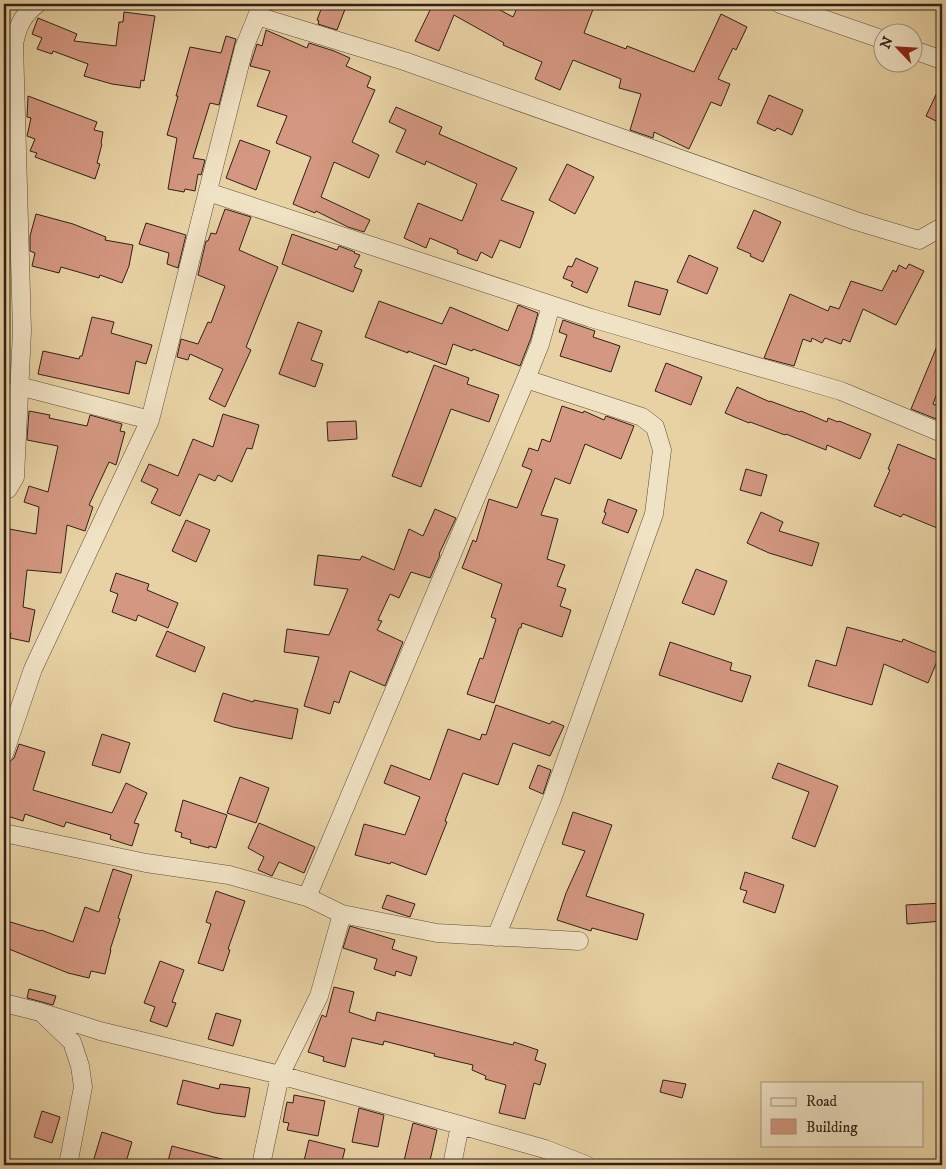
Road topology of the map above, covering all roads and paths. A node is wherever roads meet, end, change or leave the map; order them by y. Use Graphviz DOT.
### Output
graph roads {
  1 [pos="37,4"];
  2 [pos="780,4"];
  3 [pos="260,10"];
  4 [pos="874,37"];
  5 [pos="924,54"];
  6 [pos="942,60"];
  7 [pos="208,192"];
  8 [pos="942,226"];
  9 [pos="551,305"];
  10 [pos="526,379"];
  11 [pos="20,386"];
  12 [pos="150,420"];
  13 [pos="942,433"];
  14 [pos="4,492"];
  15 [pos="4,754"];
  16 [pos="4,833"];
  17 [pos="308,897"];
  18 [pos="342,914"];
  19 [pos="496,937"];
  20 [pos="578,941"];
  21 [pos="4,1003"];
  22 [pos="40,1012"];
  23 [pos="280,1075"];
  24 [pos="460,1125"];
  25 [pos="68,1165"];
  26 [pos="261,1165"];
  27 [pos="452,1165"];
  28 [pos="586,1165"];
  1 -- 11 [label="street"];
  2 -- 4 [label="street"];
  3 -- 7 [label="street"];
  3 -- 8 [label="street"];
  5 -- 6 [label="street"];
  7 -- 9 [label="street"];
  7 -- 12 [label="street"];
  9 -- 10 [label="street"];
  9 -- 13 [label="street"];
  10 -- 17 [label="street"];
  10 -- 19 [label="street"];
  11 -- 12 [label="street"];
  11 -- 14 [label="street"];
  12 -- 15 [label="street"];
  16 -- 17 [label="street"];
  17 -- 18 [label="street"];
  18 -- 19 [label="street"];
  18 -- 23 [label="street"];
  19 -- 20 [label="street"];
  21 -- 22 [label="street"];
  22 -- 23 [label="street"];
  22 -- 25 [label="street"];
  23 -- 24 [label="street"];
  23 -- 26 [label="street"];
  24 -- 27 [label="street"];
  24 -- 28 [label="street"];
}
